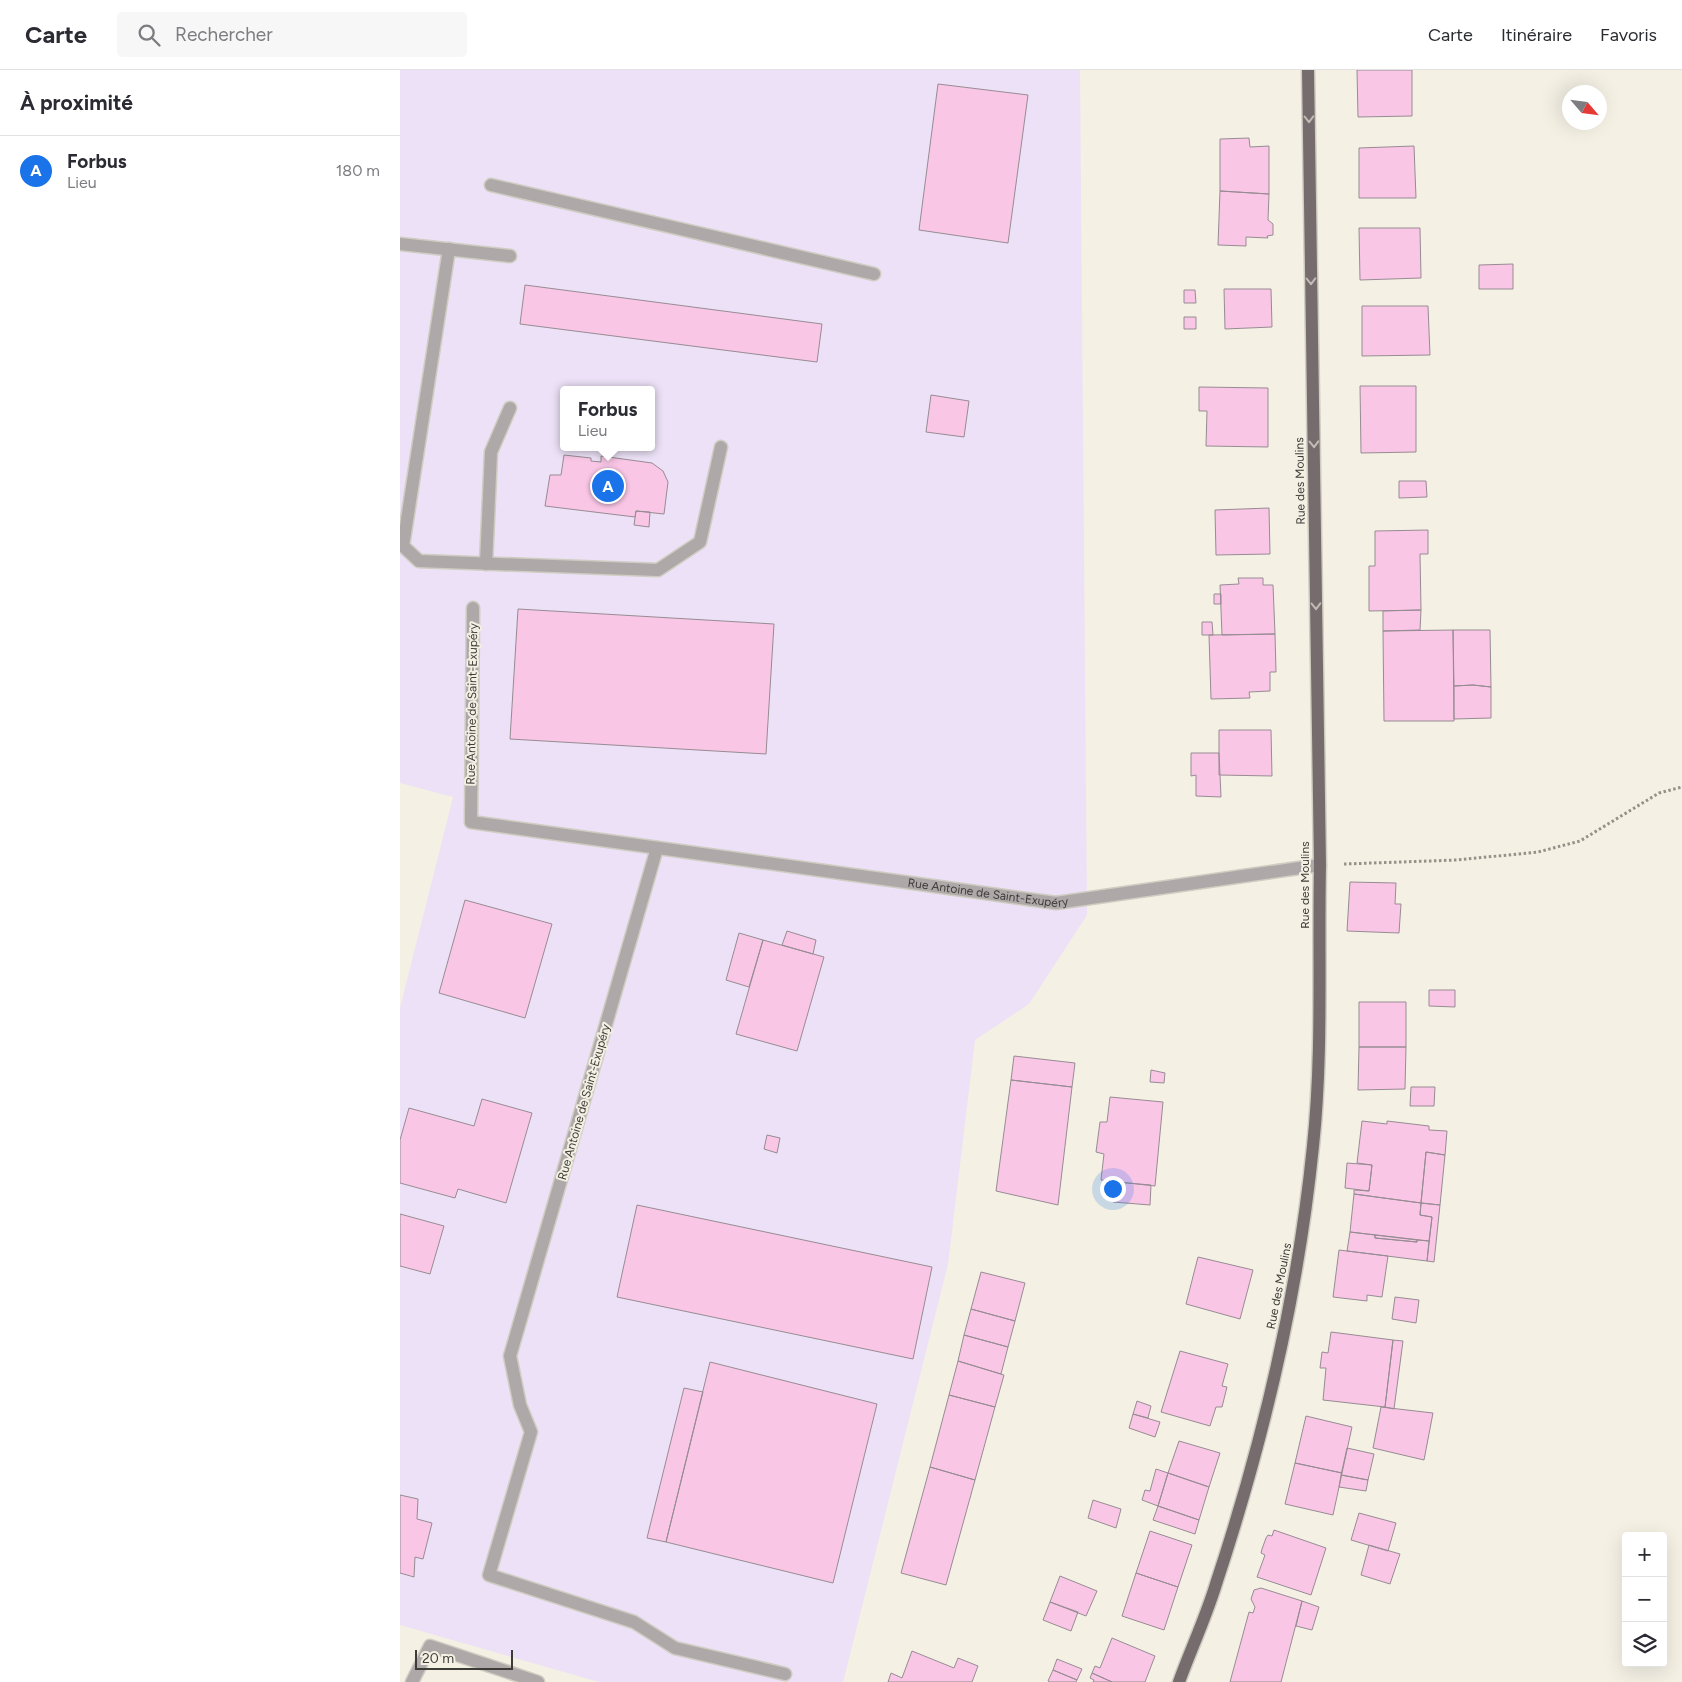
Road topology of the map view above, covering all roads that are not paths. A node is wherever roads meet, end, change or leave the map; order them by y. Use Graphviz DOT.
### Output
graph roads {
  1 [pos="1308,70"];
  2 [pos="491,185"];
  3 [pos="400,244"];
  4 [pos="449,249"];
  5 [pos="510,256"];
  6 [pos="874,274"];
  7 [pos="510,408"];
  8 [pos="721,447"];
  9 [pos="486,564"];
  10 [pos="473,608"];
  11 [pos="657,848"];
  12 [pos="1320,865"];
  13 [pos="785,1674"];
  14 [pos="412,1682"];
  15 [pos="538,1682"];
  16 [pos="1179,1682"];
  1 -- 12 [label="main road, Rue des Moulins, one-way"];
  2 -- 6 [label="street"];
  3 -- 4 [label="street"];
  4 -- 5 [label="street"];
  4 -- 9 [label="street"];
  7 -- 9 [label="street"];
  8 -- 9 [label="street"];
  10 -- 11 [label="street, Rue Antoine de Saint-Exupéry"];
  11 -- 12 [label="street, Rue Antoine de Saint-Exupéry"];
  11 -- 13 [label="street, Rue Antoine de Saint-Exupéry"];
  12 -- 16 [label="main road, Rue des Moulins"];
  14 -- 15 [label="street"];
}
